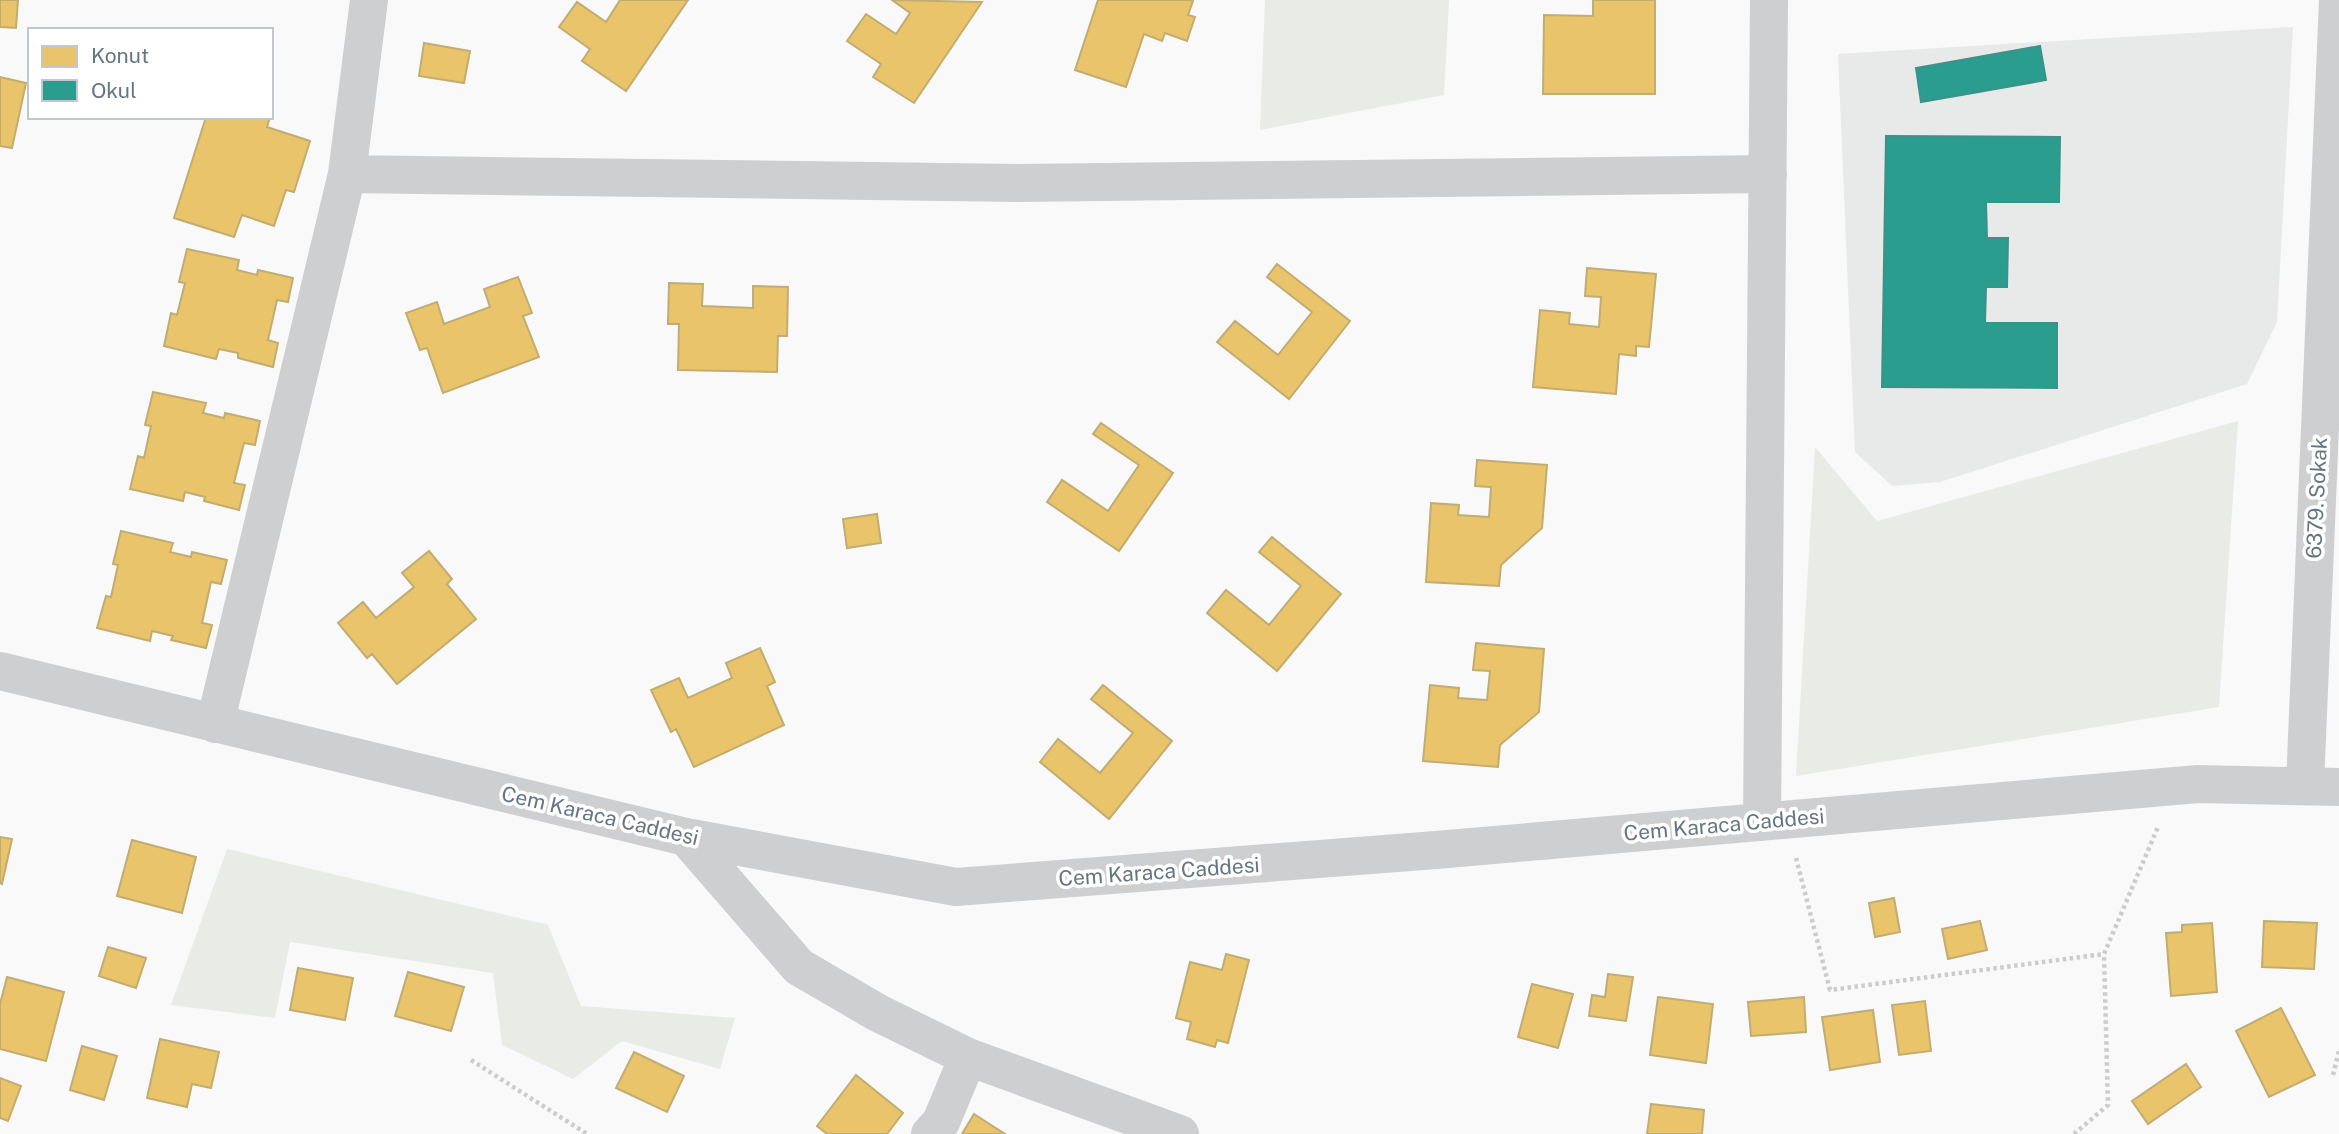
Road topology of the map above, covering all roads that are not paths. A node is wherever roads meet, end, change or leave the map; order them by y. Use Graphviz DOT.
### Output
graph roads {
  1 [pos="369,0"];
  2 [pos="1769,0"];
  3 [pos="2338,0"];
  4 [pos="347,174"];
  5 [pos="1768,174"];
  6 [pos="0,671"];
  7 [pos="215,724"];
  8 [pos="2322,786"];
  9 [pos="1775,821"];
  10 [pos="687,837"];
  11 [pos="968,1057"];
  12 [pos="930,1134"];
  13 [pos="1180,1134"];
  1 -- 4 [label="street"];
  2 -- 5 [label="street"];
  3 -- 8 [label="street, 6379. Sokak"];
  4 -- 5 [label="street"];
  4 -- 7 [label="street"];
  5 -- 9 [label="street"];
  6 -- 7 [label="street, Cem Karaca Caddesi"];
  7 -- 10 [label="street, Cem Karaca Caddesi"];
  8 -- 9 [label="street, Cem Karaca Caddesi"];
  9 -- 10 [label="street, Cem Karaca Caddesi"];
  10 -- 11 [label="street"];
  11 -- 12 [label="street"];
  11 -- 13 [label="street"];
}
